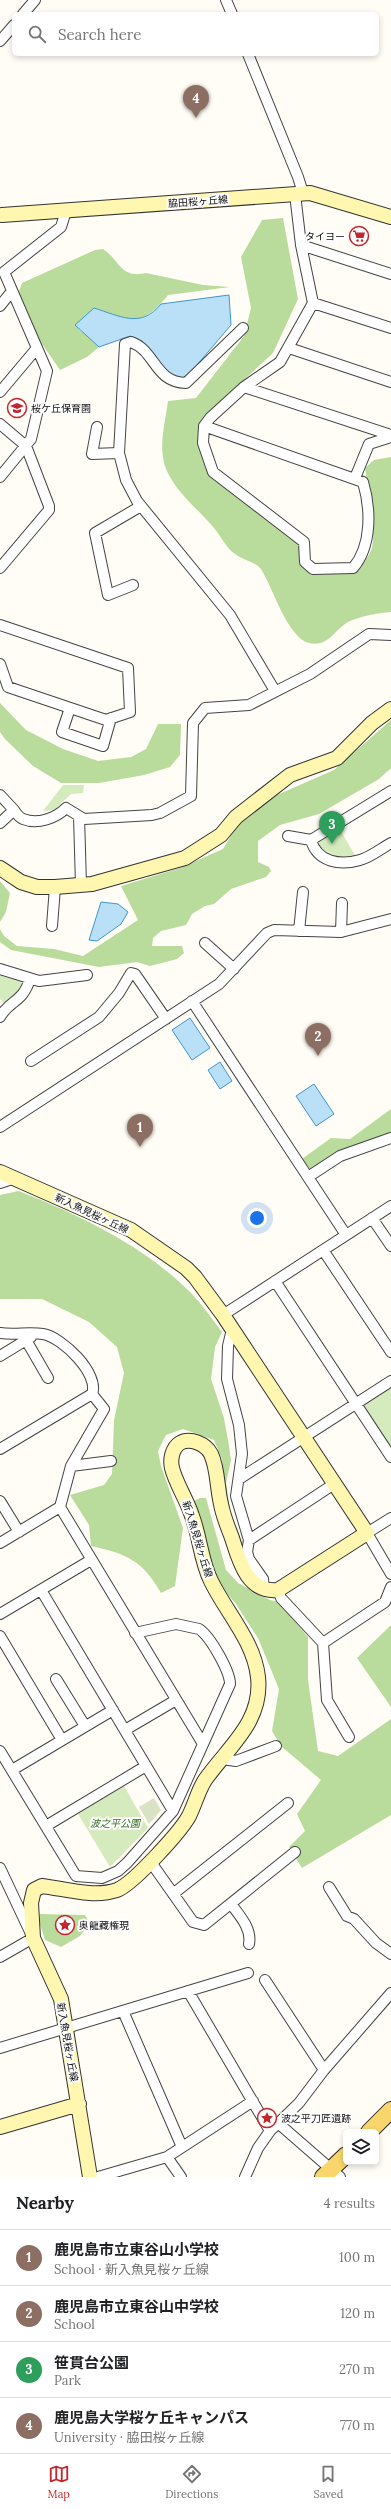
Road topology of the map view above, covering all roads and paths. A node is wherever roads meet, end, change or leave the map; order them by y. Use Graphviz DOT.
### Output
graph roads {
  1 [pos="35,0"];
  2 [pos="226,0"];
  3 [pos="25,12"];
  4 [pos="231,12"];
  5 [pos="12,27"];
  6 [pos="0,41"];
  7 [pos="249,56"];
  8 [pos="299,194"];
  9 [pos="66,211"];
  10 [pos="1,215"];
  11 [pos="391,217"];
  12 [pos="301,245"];
  13 [pos="391,274"];
  14 [pos="12,292"];
  15 [pos="313,303"];
  16 [pos="0,306"];
  17 [pos="243,328"];
  18 [pos="391,328"];
  19 [pos="37,348"];
  20 [pos="289,348"];
  21 [pos="391,382"];
  22 [pos="244,387"];
  23 [pos="0,392"];
  24 [pos="0,424"];
  25 [pos="204,426"];
  26 [pos="97,427"];
  27 [pos="391,436"];
  28 [pos="26,446"];
  29 [pos="119,453"];
  30 [pos="0,476"];
  31 [pos="355,478"];
  32 [pos="141,506"];
  33 [pos="0,568"];
  34 [pos="133,585"];
  35 [pos="0,625"];
  36 [pos="391,636"];
  37 [pos="0,664"];
  38 [pos="275,691"];
  39 [pos="70,708"];
  40 [pos="391,709"];
  41 [pos="111,718"];
  42 [pos="391,791"];
  43 [pos="0,795"];
  44 [pos="14,810"];
  45 [pos="79,816"];
  46 [pos="0,823"];
  47 [pos="288,836"];
  48 [pos="310,840"];
  49 [pos="391,843"];
  50 [pos="0,868"];
  51 [pos="81,885"];
  52 [pos="55,887"];
  53 [pos="302,892"];
  54 [pos="342,903"];
  55 [pos="391,919"];
  56 [pos="52,926"];
  57 [pos="299,931"];
  58 [pos="341,932"];
  59 [pos="206,943"];
  60 [pos="0,969"];
  61 [pos="234,969"];
  62 [pos="87,975"];
  63 [pos="30,979"];
  64 [pos="192,1001"];
  65 [pos="0,1017"];
  66 [pos="166,1019"];
  67 [pos="31,1061"];
  68 [pos="0,1127"];
  69 [pos="391,1138"];
  70 [pos="0,1172"];
  71 [pos="308,1177"];
  72 [pos="15,1178"];
  73 [pos="0,1183"];
  74 [pos="391,1206"];
  75 [pos="372,1218"];
  76 [pos="346,1235"];
  77 [pos="391,1246"];
  78 [pos="323,1250"];
  79 [pos="275,1281"];
  80 [pos="223,1315"];
  81 [pos="232,1329"];
  82 [pos="0,1333"];
  83 [pos="36,1334"];
  84 [pos="26,1340"];
  85 [pos="391,1352"];
  86 [pos="0,1356"];
  87 [pos="48,1378"];
  88 [pos="391,1381"];
  89 [pos="92,1394"];
  90 [pos="356,1404"];
  91 [pos="303,1437"];
  92 [pos="0,1449"];
  93 [pos="390,1453"];
  94 [pos="111,1461"];
  95 [pos="71,1466"];
  96 [pos="239,1479"];
  97 [pos="334,1484"];
  98 [pos="0,1501"];
  99 [pos="60,1507"];
  100 [pos="391,1518"];
  101 [pos="19,1532"];
  102 [pos="367,1533"];
  103 [pos="249,1540"];
  104 [pos="0,1543"];
  105 [pos="91,1560"];
  106 [pos="391,1574"];
  107 [pos="391,1587"];
  108 [pos="271,1589"];
  109 [pos="41,1590"];
  110 [pos="0,1614"];
  111 [pos="135,1632"];
  112 [pos="0,1636"];
  113 [pos="323,1643"];
  114 [pos="56,1679"];
  115 [pos="176,1700"];
  116 [pos="113,1710"];
  117 [pos="85,1726"];
  118 [pos="125,1730"];
  119 [pos="349,1737"];
  120 [pos="62,1740"];
  121 [pos="203,1744"];
  122 [pos="276,1746"];
  123 [pos="0,1751"];
  124 [pos="222,1759"];
  125 [pos="146,1766"];
  126 [pos="12,1770"];
  127 [pos="288,1803"];
  128 [pos="173,1810"];
  129 [pos="46,1826"];
  130 [pos="295,1852"];
  131 [pos="150,1862"];
  132 [pos="1,1870"];
  133 [pos="76,1876"];
  134 [pos="329,1887"];
  135 [pos="75,1891"];
  136 [pos="173,1894"];
  137 [pos="231,1904"];
  138 [pos="33,1938"];
  139 [pos="249,1944"];
  140 [pos="391,1954"];
  141 [pos="0,1957"];
  142 [pos="248,1973"];
  143 [pos="265,1980"];
  144 [pos="188,1991"];
  145 [pos="390,1996"];
  146 [pos="122,2011"];
  147 [pos="66,2028"];
  148 [pos="0,2048"];
  149 [pos="324,2070"];
  150 [pos="253,2101"];
  151 [pos="79,2104"];
  152 [pos="391,2110"];
  153 [pos="278,2123"];
  154 [pos="0,2127"];
  155 [pos="372,2129"];
  156 [pos="270,2131"];
  157 [pos="182,2147"];
  158 [pos="167,2157"];
  159 [pos="343,2160"];
  160 [pos="332,2174"];
  161 [pos="90,2177"];
  162 [pos="98,2177"];
  163 [pos="181,2177"];
  164 [pos="245,2177"];
  1 -- 3 [label="street"];
  2 -- 4 [label="street"];
  5 -- 6 [label="street"];
  7 -- 8 [label="street"];
  8 -- 9 [label="street, 脇田桜ヶ丘線"];
  8 -- 11 [label="street, 脇田桜ヶ丘線"];
  8 -- 12 [label="street"];
  9 -- 10 [label="street, 脇田桜ヶ丘線"];
  9 -- 14 [label="street"];
  12 -- 13 [label="street"];
  12 -- 15 [label="street"];
  14 -- 16 [label="street"];
  14 -- 19 [label="street"];
  15 -- 18 [label="street"];
  15 -- 20 [label="street"];
  17 -- 29 [label="street"];
  19 -- 23 [label="street"];
  19 -- 28 [label="street"];
  20 -- 21 [label="street"];
  20 -- 22 [label="street"];
  22 -- 25 [label="street"];
  22 -- 27 [label="street"];
  24 -- 28 [label="street"];
  25 -- 31 [label="street"];
  25 -- 31 [label="street"];
  26 -- 29 [label="street"];
  27 -- 31 [label="street"];
  28 -- 30 [label="street"];
  28 -- 33 [label="street"];
  29 -- 32 [label="street"];
  32 -- 34 [label="street"];
  32 -- 38 [label="street"];
  35 -- 41 [label="street"];
  36 -- 38 [label="street"];
  37 -- 39 [label="street"];
  38 -- 45 [label="street"];
  39 -- 41 [label="street"];
  39 -- 41 [label="street"];
  40 -- 51 [label="street"];
  42 -- 48 [label="street"];
  43 -- 44 [label="street"];
  44 -- 45 [label="street"];
  44 -- 46 [label="street"];
  45 -- 51 [label="street"];
  47 -- 48 [label="street"];
  48 -- 49 [label="street"];
  50 -- 52 [label="street"];
  51 -- 52 [label="street"];
  52 -- 56 [label="street"];
  53 -- 57 [label="street"];
  54 -- 58 [label="street"];
  55 -- 58 [label="street"];
  57 -- 58 [label="street"];
  57 -- 61 [label="street"];
  59 -- 61 [label="street"];
  60 -- 63 [label="street"];
  61 -- 64 [label="street"];
  62 -- 63 [label="street"];
  63 -- 65 [label="street"];
  64 -- 66 [label="street"];
  64 -- 71 [label="street"];
  66 -- 67 [label="street"];
  66 -- 68 [label="street"];
  69 -- 71 [label="street"];
  70 -- 72 [label="street, 新入魚見桜ヶ丘線"];
  71 -- 76 [label="street"];
  72 -- 73 [label="street"];
  72 -- 80 [label="street, 新入魚見桜ヶ丘線"];
  74 -- 75 [label="street"];
  75 -- 76 [label="street"];
  75 -- 77 [label="street"];
  76 -- 78 [label="street"];
  78 -- 79 [label="street"];
  78 -- 85 [label="street"];
  79 -- 80 [label="street"];
  79 -- 90 [label="street"];
  80 -- 81 [label="street, 新入魚見桜ヶ丘線"];
  81 -- 91 [label="street, 新入魚見桜ヶ丘線"];
  81 -- 96 [label="street"];
  82 -- 83 [label="street"];
  83 -- 84 [label="street"];
  83 -- 89 [label="street"];
  84 -- 86 [label="street"];
  84 -- 87 [label="street"];
  88 -- 90 [label="street"];
  89 -- 92 [label="street"];
  89 -- 95 [label="street"];
  90 -- 91 [label="street"];
  90 -- 93 [label="street"];
  91 -- 96 [label="street"];
  91 -- 97 [label="street, 新入魚見桜ヶ丘線"];
  94 -- 95 [label="street"];
  95 -- 99 [label="street"];
  96 -- 103 [label="street"];
  97 -- 102 [label="street, 新入魚見桜ヶ丘線"];
  97 -- 103 [label="street"];
  98 -- 101 [label="street"];
  99 -- 101 [label="street"];
  99 -- 105 [label="street"];
  100 -- 102 [label="street"];
  101 -- 104 [label="street"];
  102 -- 106 [label="street"];
  102 -- 108 [label="street"];
  103 -- 108 [label="street"];
  105 -- 109 [label="street"];
  105 -- 111 [label="street"];
  107 -- 113 [label="street"];
  108 -- 113 [label="street"];
  108 -- 124 [label="street, 新入魚見桜ヶ丘線"];
  109 -- 110 [label="street"];
  109 -- 116 [label="street"];
  111 -- 115 [label="street"];
  111 -- 121 [label="street"];
  112 -- 120 [label="street"];
  113 -- 119 [label="street"];
  114 -- 117 [label="street"];
  115 -- 118 [label="street"];
  115 -- 121 [label="street"];
  116 -- 117 [label="street"];
  116 -- 118 [label="street"];
  117 -- 120 [label="street"];
  118 -- 125 [label="street"];
  120 -- 126 [label="street"];
  121 -- 128 [label="street"];
  122 -- 124 [label="street"];
  123 -- 126 [label="street"];
  124 -- 131 [label="street, 新入魚見桜ヶ丘線"];
  125 -- 128 [label="street"];
  125 -- 129 [label="street"];
  126 -- 129 [label="street"];
  127 -- 136 [label="street"];
  128 -- 133 [label="street"];
  129 -- 133 [label="street"];
  130 -- 137 [label="street"];
  131 -- 135 [label="street, 新入魚見桜ヶ丘線"];
  131 -- 136 [label="street"];
  132 -- 138 [label="street"];
  133 -- 135 [label="street"];
  134 -- 140 [label="street"];
  135 -- 138 [label="street, 新入魚見桜ヶ丘線"];
  136 -- 137 [label="street"];
  137 -- 139 [label="street"];
  138 -- 141 [label="street"];
  138 -- 147 [label="street, 新入魚見桜ヶ丘線"];
  142 -- 144 [label="street"];
  143 -- 149 [label="street"];
  144 -- 146 [label="street"];
  144 -- 150 [label="street"];
  145 -- 149 [label="street"];
  146 -- 147 [label="street"];
  146 -- 157 [label="street"];
  147 -- 148 [label="street"];
  147 -- 151 [label="street, 新入魚見桜ヶ丘線"];
  149 -- 153 [label="street"];
  150 -- 156 [label="street"];
  150 -- 157 [label="street"];
  151 -- 154 [label="street"];
  151 -- 161 [label="street, 新入魚見桜ヶ丘線"];
  152 -- 155 [label="main road"];
  153 -- 156 [label="street"];
  153 -- 160 [label="street"];
  156 -- 164 [label="street"];
  157 -- 158 [label="street"];
  158 -- 162 [label="street"];
  158 -- 163 [label="street"];
  159 -- 160 [label="main road"];
}
